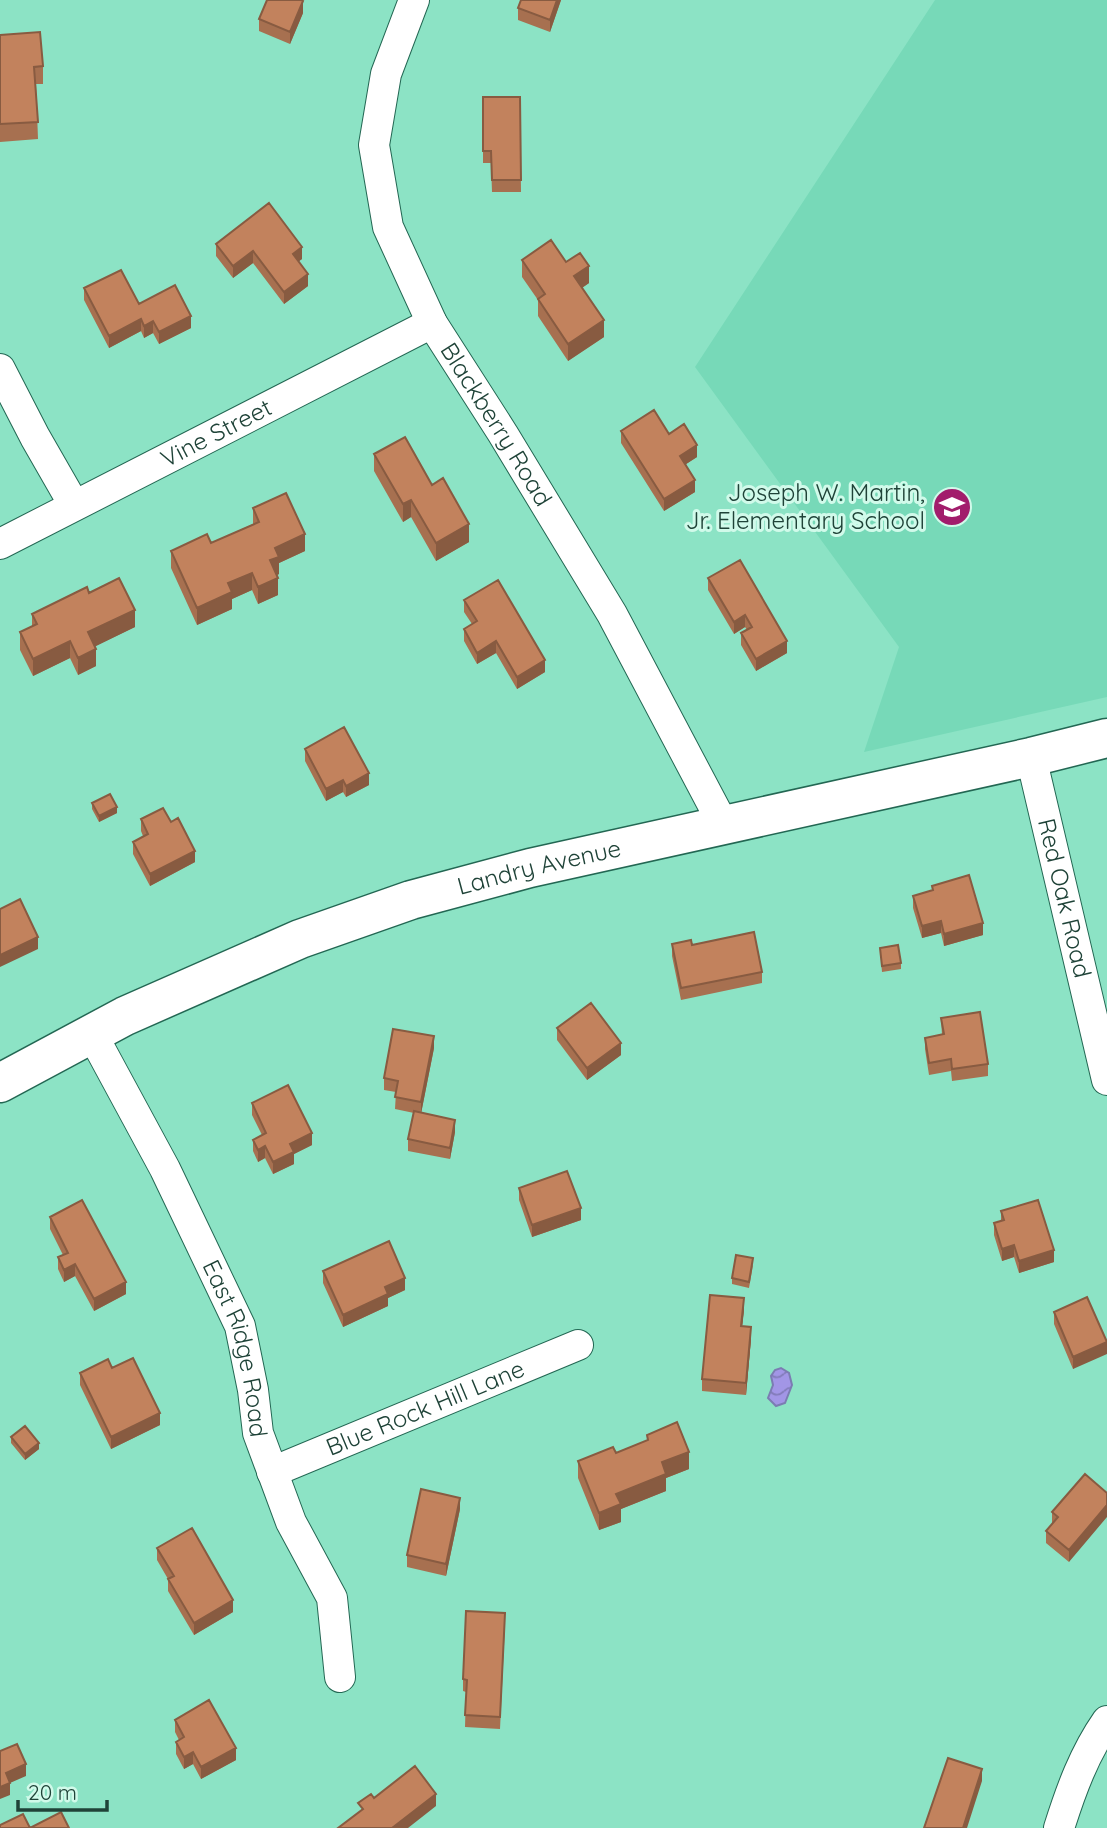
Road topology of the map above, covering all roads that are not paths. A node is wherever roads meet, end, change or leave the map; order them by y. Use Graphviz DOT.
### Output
graph roads {
  1 [pos="414,0"];
  2 [pos="432,323"];
  3 [pos="0,369"];
  4 [pos="74,505"];
  5 [pos="0,544"];
  6 [pos="1107,738"];
  7 [pos="1031,757"];
  8 [pos="724,826"];
  9 [pos="92,1034"];
  10 [pos="1107,1080"];
  11 [pos="0,1083"];
  12 [pos="578,1345"];
  13 [pos="272,1472"];
  14 [pos="340,1677"];
  15 [pos="1107,1721"];
  16 [pos="1059,1828"];
  1 -- 2 [label="street, Blackberry Road"];
  2 -- 4 [label="street, Vine Street"];
  2 -- 8 [label="street, Blackberry Road"];
  3 -- 4 [label="street"];
  4 -- 5 [label="street, Vine Street"];
  6 -- 7 [label="street, Landry Avenue"];
  7 -- 8 [label="street, Landry Avenue"];
  7 -- 10 [label="street, Red Oak Road"];
  8 -- 9 [label="street, Landry Avenue"];
  9 -- 11 [label="street, Landry Avenue"];
  9 -- 13 [label="street, East Ridge Road"];
  12 -- 13 [label="street, Blue Rock Hill Lane"];
  13 -- 14 [label="street, East Ridge Road"];
  15 -- 16 [label="street"];
}
